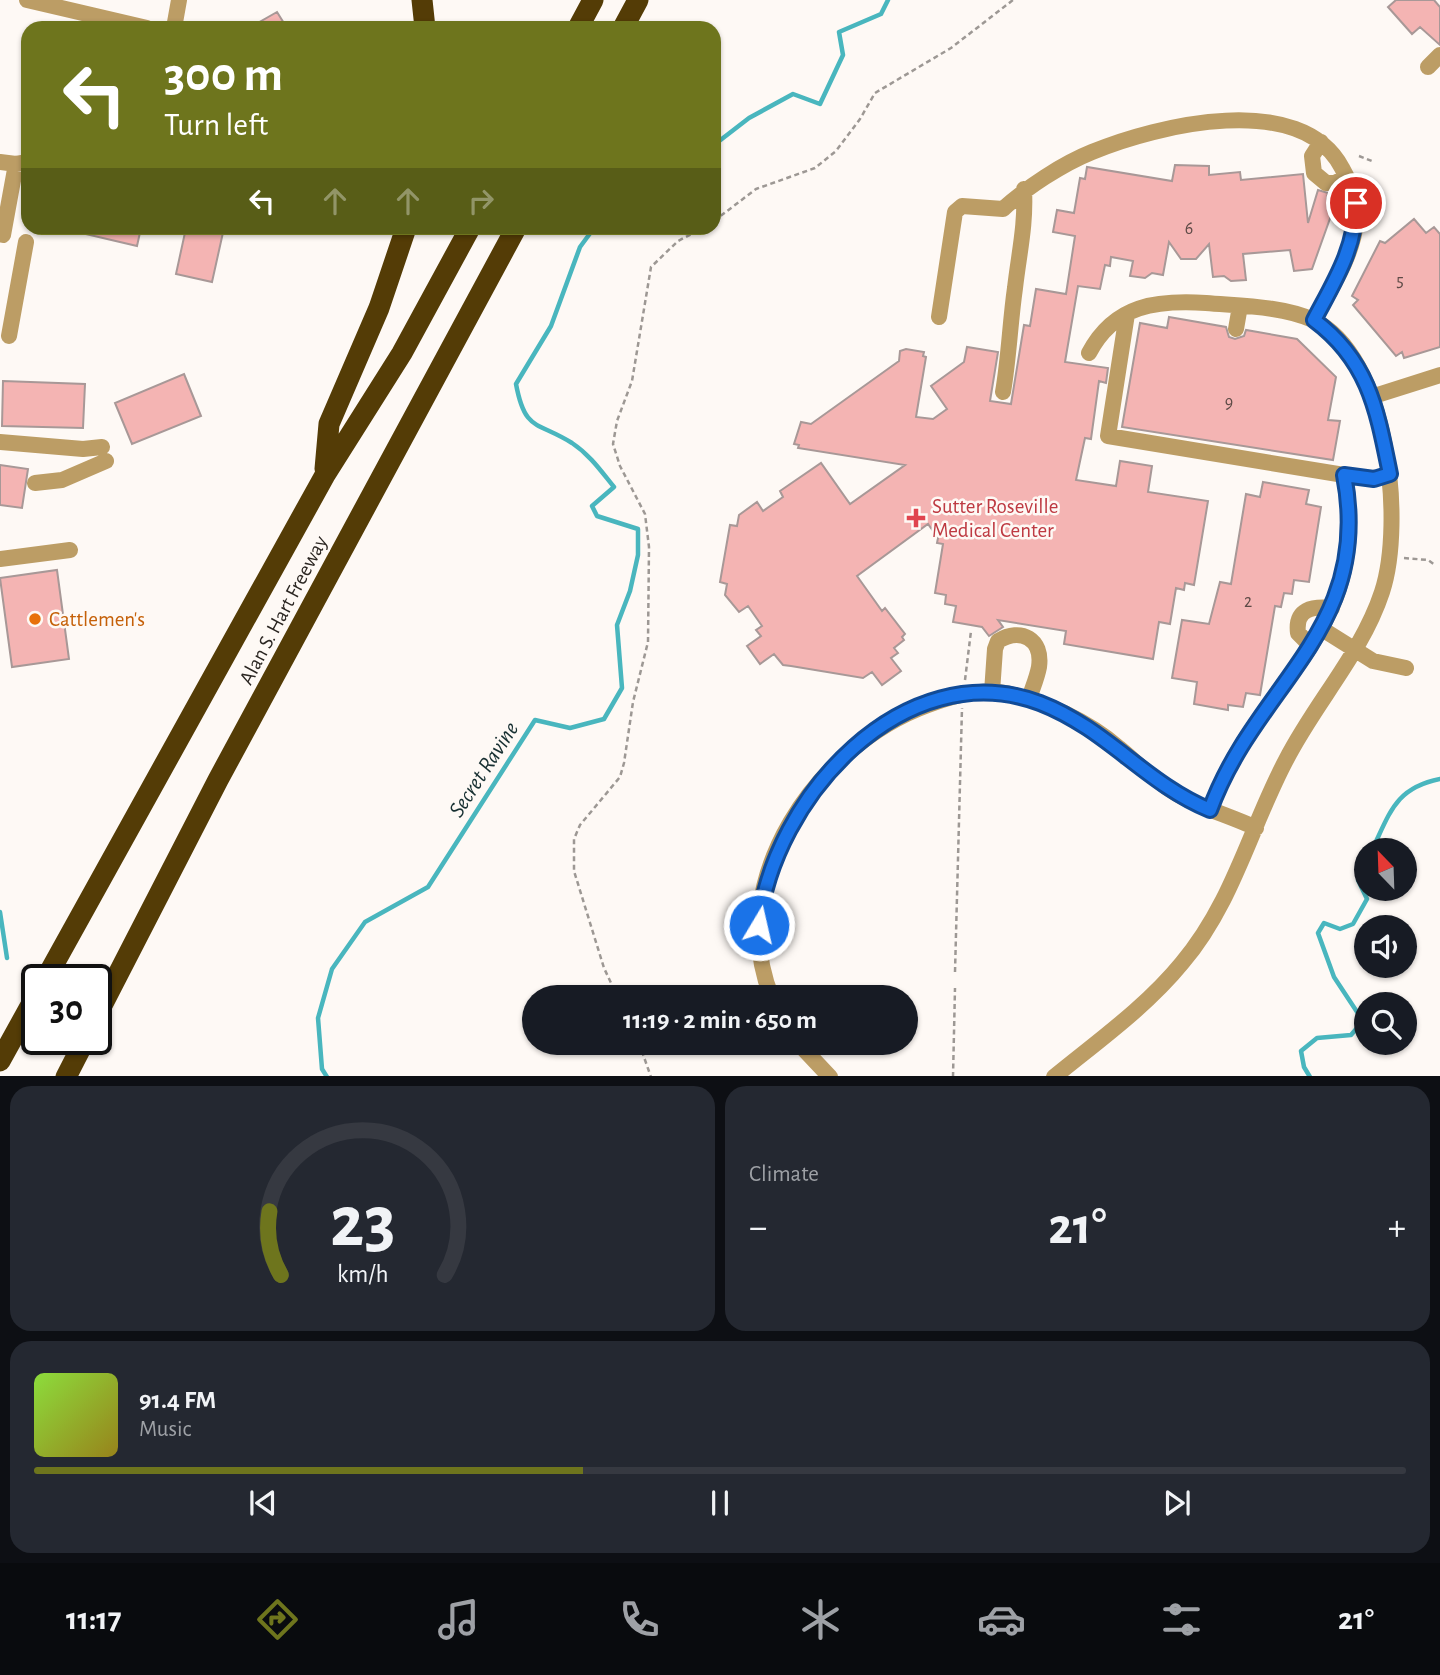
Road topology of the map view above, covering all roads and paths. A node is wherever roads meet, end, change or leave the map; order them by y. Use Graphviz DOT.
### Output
graph roads {
  1 [pos="27,0"];
  2 [pos="179,0"];
  3 [pos="422,0"];
  4 [pos="593,0"];
  5 [pos="638,0"];
  6 [pos="1013,0"];
  7 [pos="117,21"];
  8 [pos="175,21"];
  9 [pos="424,21"];
  10 [pos="582,21"];
  11 [pos="627,21"];
  12 [pos="1440,55"];
  13 [pos="1427,67"];
  14 [pos="1321,142"];
  15 [pos="1359,156"];
  16 [pos="1372,161"];
  17 [pos="15,163"];
  18 [pos="1347,177"];
  19 [pos="1024,189"];
  20 [pos="721,216"];
  21 [pos="0,234"];
  22 [pos="404,235"];
  23 [pos="466,235"];
  24 [pos="512,235"];
  25 [pos="690,235"];
  26 [pos="26,242"];
  27 [pos="1240,306"];
  28 [pos="1126,314"];
  29 [pos="939,317"];
  30 [pos="1314,320"];
  31 [pos="1236,329"];
  32 [pos="9,336"];
  33 [pos="1089,354"];
  34 [pos="1440,375"];
  35 [pos="1003,392"];
  36 [pos="1371,397"];
  37 [pos="0,442"];
  38 [pos="1390,474"];
  39 [pos="325,475"];
  40 [pos="1344,475"];
  41 [pos="36,483"];
  42 [pos="70,550"];
  43 [pos="1391,557"];
  44 [pos="0,559"];
  45 [pos="1435,565"];
  46 [pos="1332,608"];
  47 [pos="1322,629"];
  48 [pos="971,631"];
  49 [pos="1311,646"];
  50 [pos="1354,650"];
  51 [pos="1406,668"];
  52 [pos="992,692"];
  53 [pos="964,694"];
  54 [pos="1029,699"];
  55 [pos="1210,810"];
  56 [pos="1256,828"];
  57 [pos="54,964"];
  58 [pos="955,972"];
  59 [pos="612,985"];
  60 [pos="769,985"];
  61 [pos="112,986"];
  62 [pos="955,988"];
  63 [pos="21,1023"];
  64 [pos="77,1055"];
  65 [pos="643,1055"];
  66 [pos="810,1055"];
  67 [pos="0,1061"];
  68 [pos="66,1076"];
  69 [pos="651,1076"];
  70 [pos="830,1076"];
  71 [pos="953,1076"];
  72 [pos="1054,1076"];
  1 -- 7 [label="street"];
  2 -- 8 [label="street"];
  3 -- 9 [label="highway"];
  4 -- 10 [label="highway"];
  5 -- 11 [label="highway"];
  6 -- 20 [label="path"];
  12 -- 13 [label="street"];
  14 -- 18 [label="street"];
  14 -- 18 [label="street"];
  14 -- 19 [label="street"];
  15 -- 16 [label="path"];
  17 -- 21 [label="street"];
  18 -- 30 [label="street"];
  19 -- 29 [label="street"];
  19 -- 35 [label="street"];
  22 -- 39 [label="highway"];
  23 -- 39 [label="highway, Alan S. Hart Freeway"];
  24 -- 61 [label="highway, Alan S. Hart Freeway"];
  25 -- 59 [label="path"];
  26 -- 32 [label="street"];
  27 -- 28 [label="street"];
  27 -- 30 [label="street"];
  27 -- 31 [label="street"];
  28 -- 33 [label="street"];
  28 -- 40 [label="street"];
  30 -- 36 [label="street"];
  34 -- 36 [label="street"];
  36 -- 38 [label="street"];
  37 -- 41 [label="street"];
  38 -- 40 [label="street"];
  38 -- 43 [label="street"];
  39 -- 57 [label="highway, Alan S. Hart Freeway"];
  40 -- 46 [label="street"];
  42 -- 44 [label="street"];
  43 -- 45 [label="path"];
  43 -- 50 [label="street"];
  46 -- 47 [label="street"];
  46 -- 49 [label="street"];
  47 -- 49 [label="street"];
  47 -- 50 [label="street"];
  48 -- 53 [label="path"];
  49 -- 55 [label="street"];
  50 -- 51 [label="street"];
  50 -- 56 [label="street"];
  52 -- 53 [label="street"];
  52 -- 54 [label="street"];
  52 -- 54 [label="street"];
  53 -- 58 [label="path"];
  53 -- 60 [label="street"];
  54 -- 55 [label="street"];
  55 -- 56 [label="street"];
  56 -- 72 [label="street"];
  62 -- 71 [label="path"];
  63 -- 67 [label="highway"];
  64 -- 68 [label="highway"];
  65 -- 69 [label="path"];
  66 -- 70 [label="street"];
}
